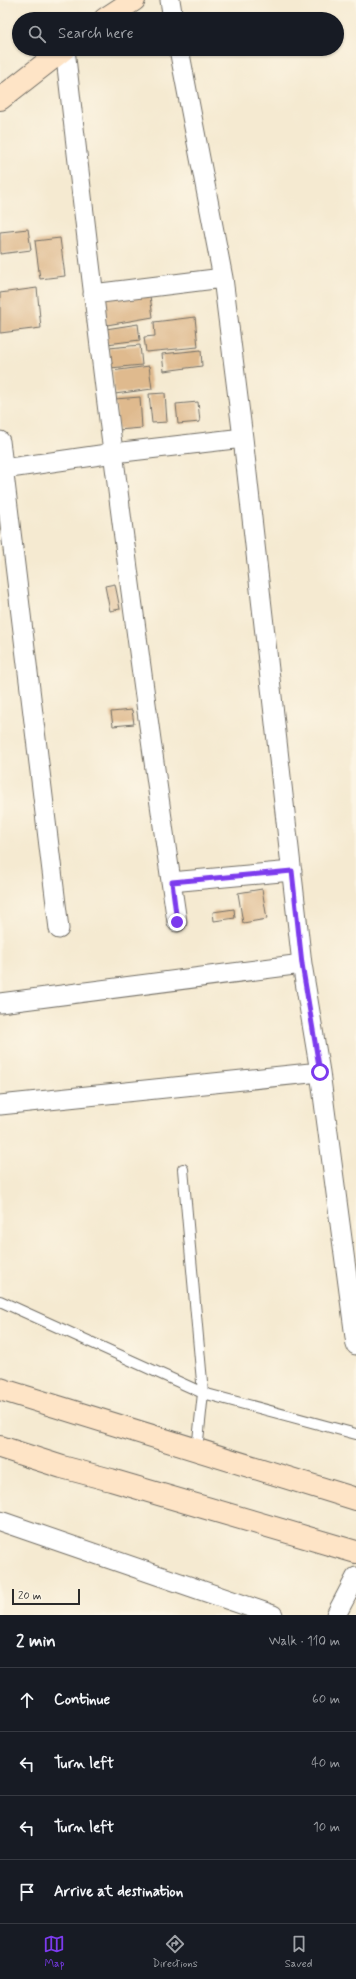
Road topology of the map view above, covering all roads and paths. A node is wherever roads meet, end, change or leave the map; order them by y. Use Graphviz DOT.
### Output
graph roads {
  1 [pos="134,0"];
  2 [pos="170,0"];
  3 [pos="116,12"];
  4 [pos="172,12"];
  5 [pos="56,56"];
  6 [pos="66,56"];
  7 [pos="180,56"];
  8 [pos="0,99"];
  9 [pos="223,278"];
  10 [pos="93,294"];
  11 [pos="243,438"];
  12 [pos="0,441"];
  13 [pos="114,453"];
  14 [pos="4,470"];
  15 [pos="292,871"];
  16 [pos="172,882"];
  17 [pos="177,922"];
  18 [pos="59,929"];
  19 [pos="302,964"];
  20 [pos="0,1003"];
  21 [pos="320,1072"];
  22 [pos="0,1105"];
  23 [pos="183,1169"];
  24 [pos="0,1301"];
  25 [pos="356,1345"];
  26 [pos="0,1390"];
  27 [pos="203,1393"];
  28 [pos="356,1434"];
  29 [pos="0,1447"];
  30 [pos="197,1450"];
  31 [pos="356,1499"];
  32 [pos="0,1521"];
  33 [pos="356,1552"];
  34 [pos="356,1577"];
  35 [pos="273,1615"];
  36 [pos="336,1615"];
  1 -- 3 [label="street"];
  2 -- 4 [label="street"];
  5 -- 8 [label="street"];
  6 -- 10 [label="street"];
  7 -- 9 [label="street"];
  9 -- 10 [label="street"];
  9 -- 11 [label="street"];
  10 -- 13 [label="street"];
  11 -- 13 [label="street"];
  11 -- 15 [label="street"];
  12 -- 14 [label="street"];
  13 -- 14 [label="street"];
  13 -- 16 [label="street"];
  14 -- 18 [label="street"];
  15 -- 16 [label="street"];
  15 -- 19 [label="street"];
  16 -- 17 [label="street"];
  19 -- 20 [label="street"];
  19 -- 21 [label="street"];
  21 -- 22 [label="street"];
  21 -- 25 [label="street"];
  23 -- 27 [label="lane"];
  24 -- 27 [label="lane"];
  26 -- 30 [label="street"];
  27 -- 28 [label="lane"];
  27 -- 30 [label="lane"];
  29 -- 33 [label="street"];
  30 -- 31 [label="street"];
  32 -- 35 [label="street"];
  34 -- 36 [label="street"];
}
